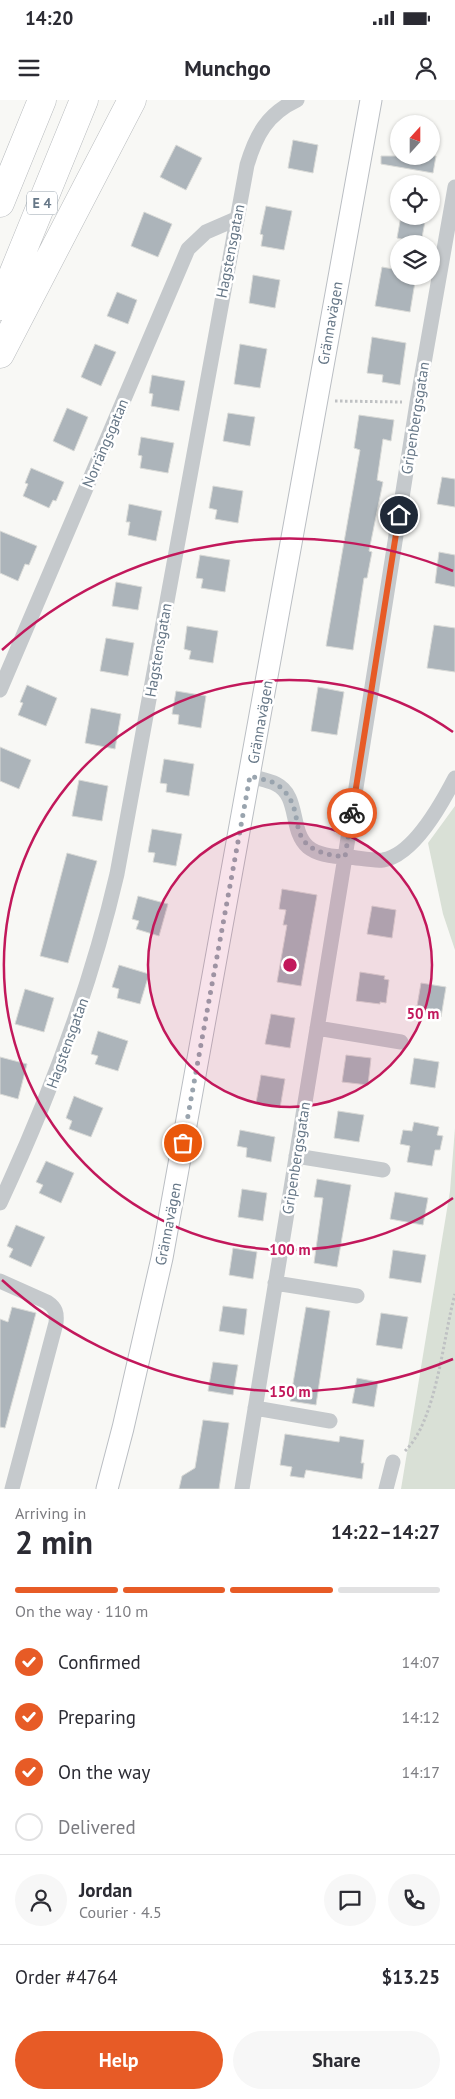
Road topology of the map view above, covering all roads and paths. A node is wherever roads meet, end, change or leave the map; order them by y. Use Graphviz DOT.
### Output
graph roads {
  1 [pos="42,100"];
  2 [pos="84,100"];
  3 [pos="132,100"];
  4 [pos="297,100"];
  5 [pos="371,100"];
  6 [pos="455,187"];
  7 [pos="0,203"];
  8 [pos="236,219"];
  9 [pos="0,306"];
  10 [pos="0,354"];
  11 [pos="333,401"];
  12 [pos="417,402"];
  13 [pos="0,690"];
  14 [pos="250,776"];
  15 [pos="455,778"];
  16 [pos="345,857"];
  17 [pos="317,1028"];
  18 [pos="401,1042"];
  19 [pos="296,1156"];
  20 [pos="383,1170"];
  21 [pos="0,1203"];
  22 [pos="0,1282"];
  23 [pos="276,1282"];
  24 [pos="455,1294"];
  25 [pos="357,1296"];
  26 [pos="255,1408"];
  27 [pos="330,1421"];
  28 [pos="393,1462"];
  29 [pos="12,1489"];
  30 [pos="106,1489"];
  31 [pos="242,1489"];
  32 [pos="386,1489"];
  1 -- 7 [label="highway, E 4"];
  2 -- 9 [label="highway, E 4"];
  3 -- 10 [label="highway"];
  4 -- 8 [label="street, Hagstensgatan"];
  5 -- 14 [label="main road, Grännavägen"];
  6 -- 12 [label="street, Gripenbergsgatan"];
  8 -- 13 [label="street, Norrängsgatan"];
  8 -- 21 [label="street, Hagstensgatan"];
  11 -- 12 [label="path"];
  12 -- 16 [label="street, Gripenbergsgatan"];
  14 -- 16 [label="street"];
  14 -- 30 [label="main road, Grännavägen"];
  15 -- 16 [label="street"];
  16 -- 17 [label="street, Gripenbergsgatan"];
  17 -- 18 [label="street"];
  17 -- 19 [label="street, Gripenbergsgatan"];
  19 -- 20 [label="street"];
  19 -- 23 [label="street, Gripenbergsgatan"];
  22 -- 29 [label="street"];
  23 -- 25 [label="street"];
  23 -- 26 [label="street, Gripenbergsgatan"];
  24 -- 28 [label="path"];
  26 -- 27 [label="street"];
  26 -- 31 [label="street, Gripenbergsgatan"];
  28 -- 32 [label="street"];
}
